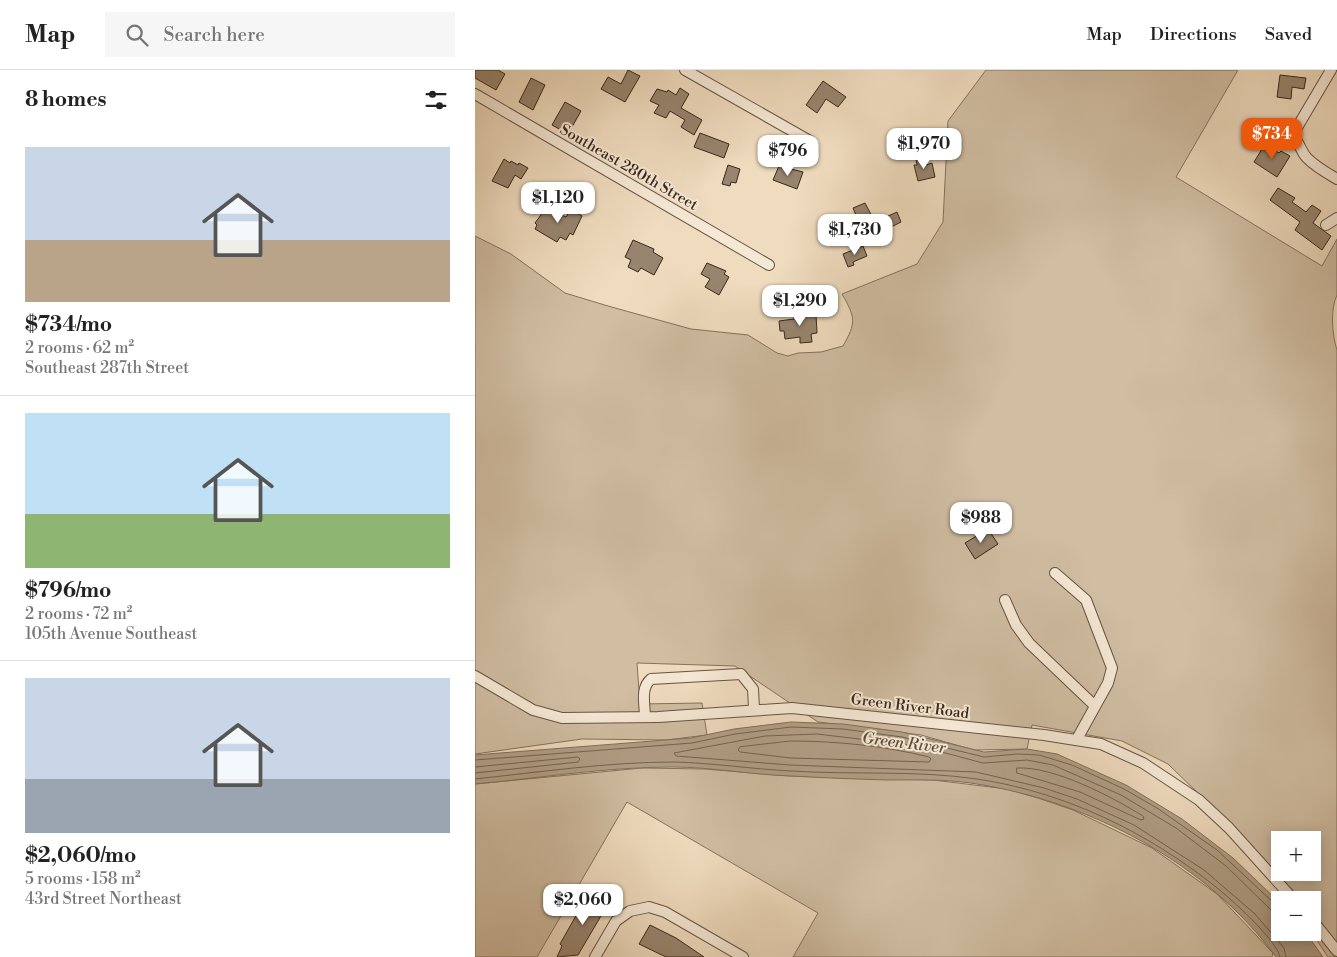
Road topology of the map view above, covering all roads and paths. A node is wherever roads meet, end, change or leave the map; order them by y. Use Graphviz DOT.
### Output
graph roads {
  1 [pos="685,70"];
  2 [pos="1331,70"];
  3 [pos="475,94"];
  4 [pos="809,141"];
  5 [pos="1337,180"];
  6 [pos="1337,218"];
  7 [pos="1326,225"];
  8 [pos="769,265"];
  9 [pos="1055,573"];
  10 [pos="1005,600"];
  11 [pos="475,676"];
  12 [pos="1095,706"];
  13 [pos="753,709"];
  14 [pos="645,717"];
  15 [pos="1077,739"];
  16 [pos="1286,891"];
  17 [pos="1321,931"];
  18 [pos="1337,951"];
  19 [pos="595,957"];
  20 [pos="743,957"];
  1 -- 4 [label="street"];
  2 -- 5 [label="street"];
  3 -- 8 [label="street, Southeast 280th Street"];
  6 -- 7 [label="street"];
  9 -- 12 [label="street"];
  10 -- 12 [label="street"];
  11 -- 14 [label="street, Green River Road"];
  12 -- 15 [label="street"];
  13 -- 14 [label="street, Green River Road"];
  13 -- 14 [label="street"];
  13 -- 15 [label="street, Green River Road"];
  15 -- 16 [label="street, Green River Road"];
  17 -- 18 [label="street"];
  19 -- 20 [label="street"];
}
